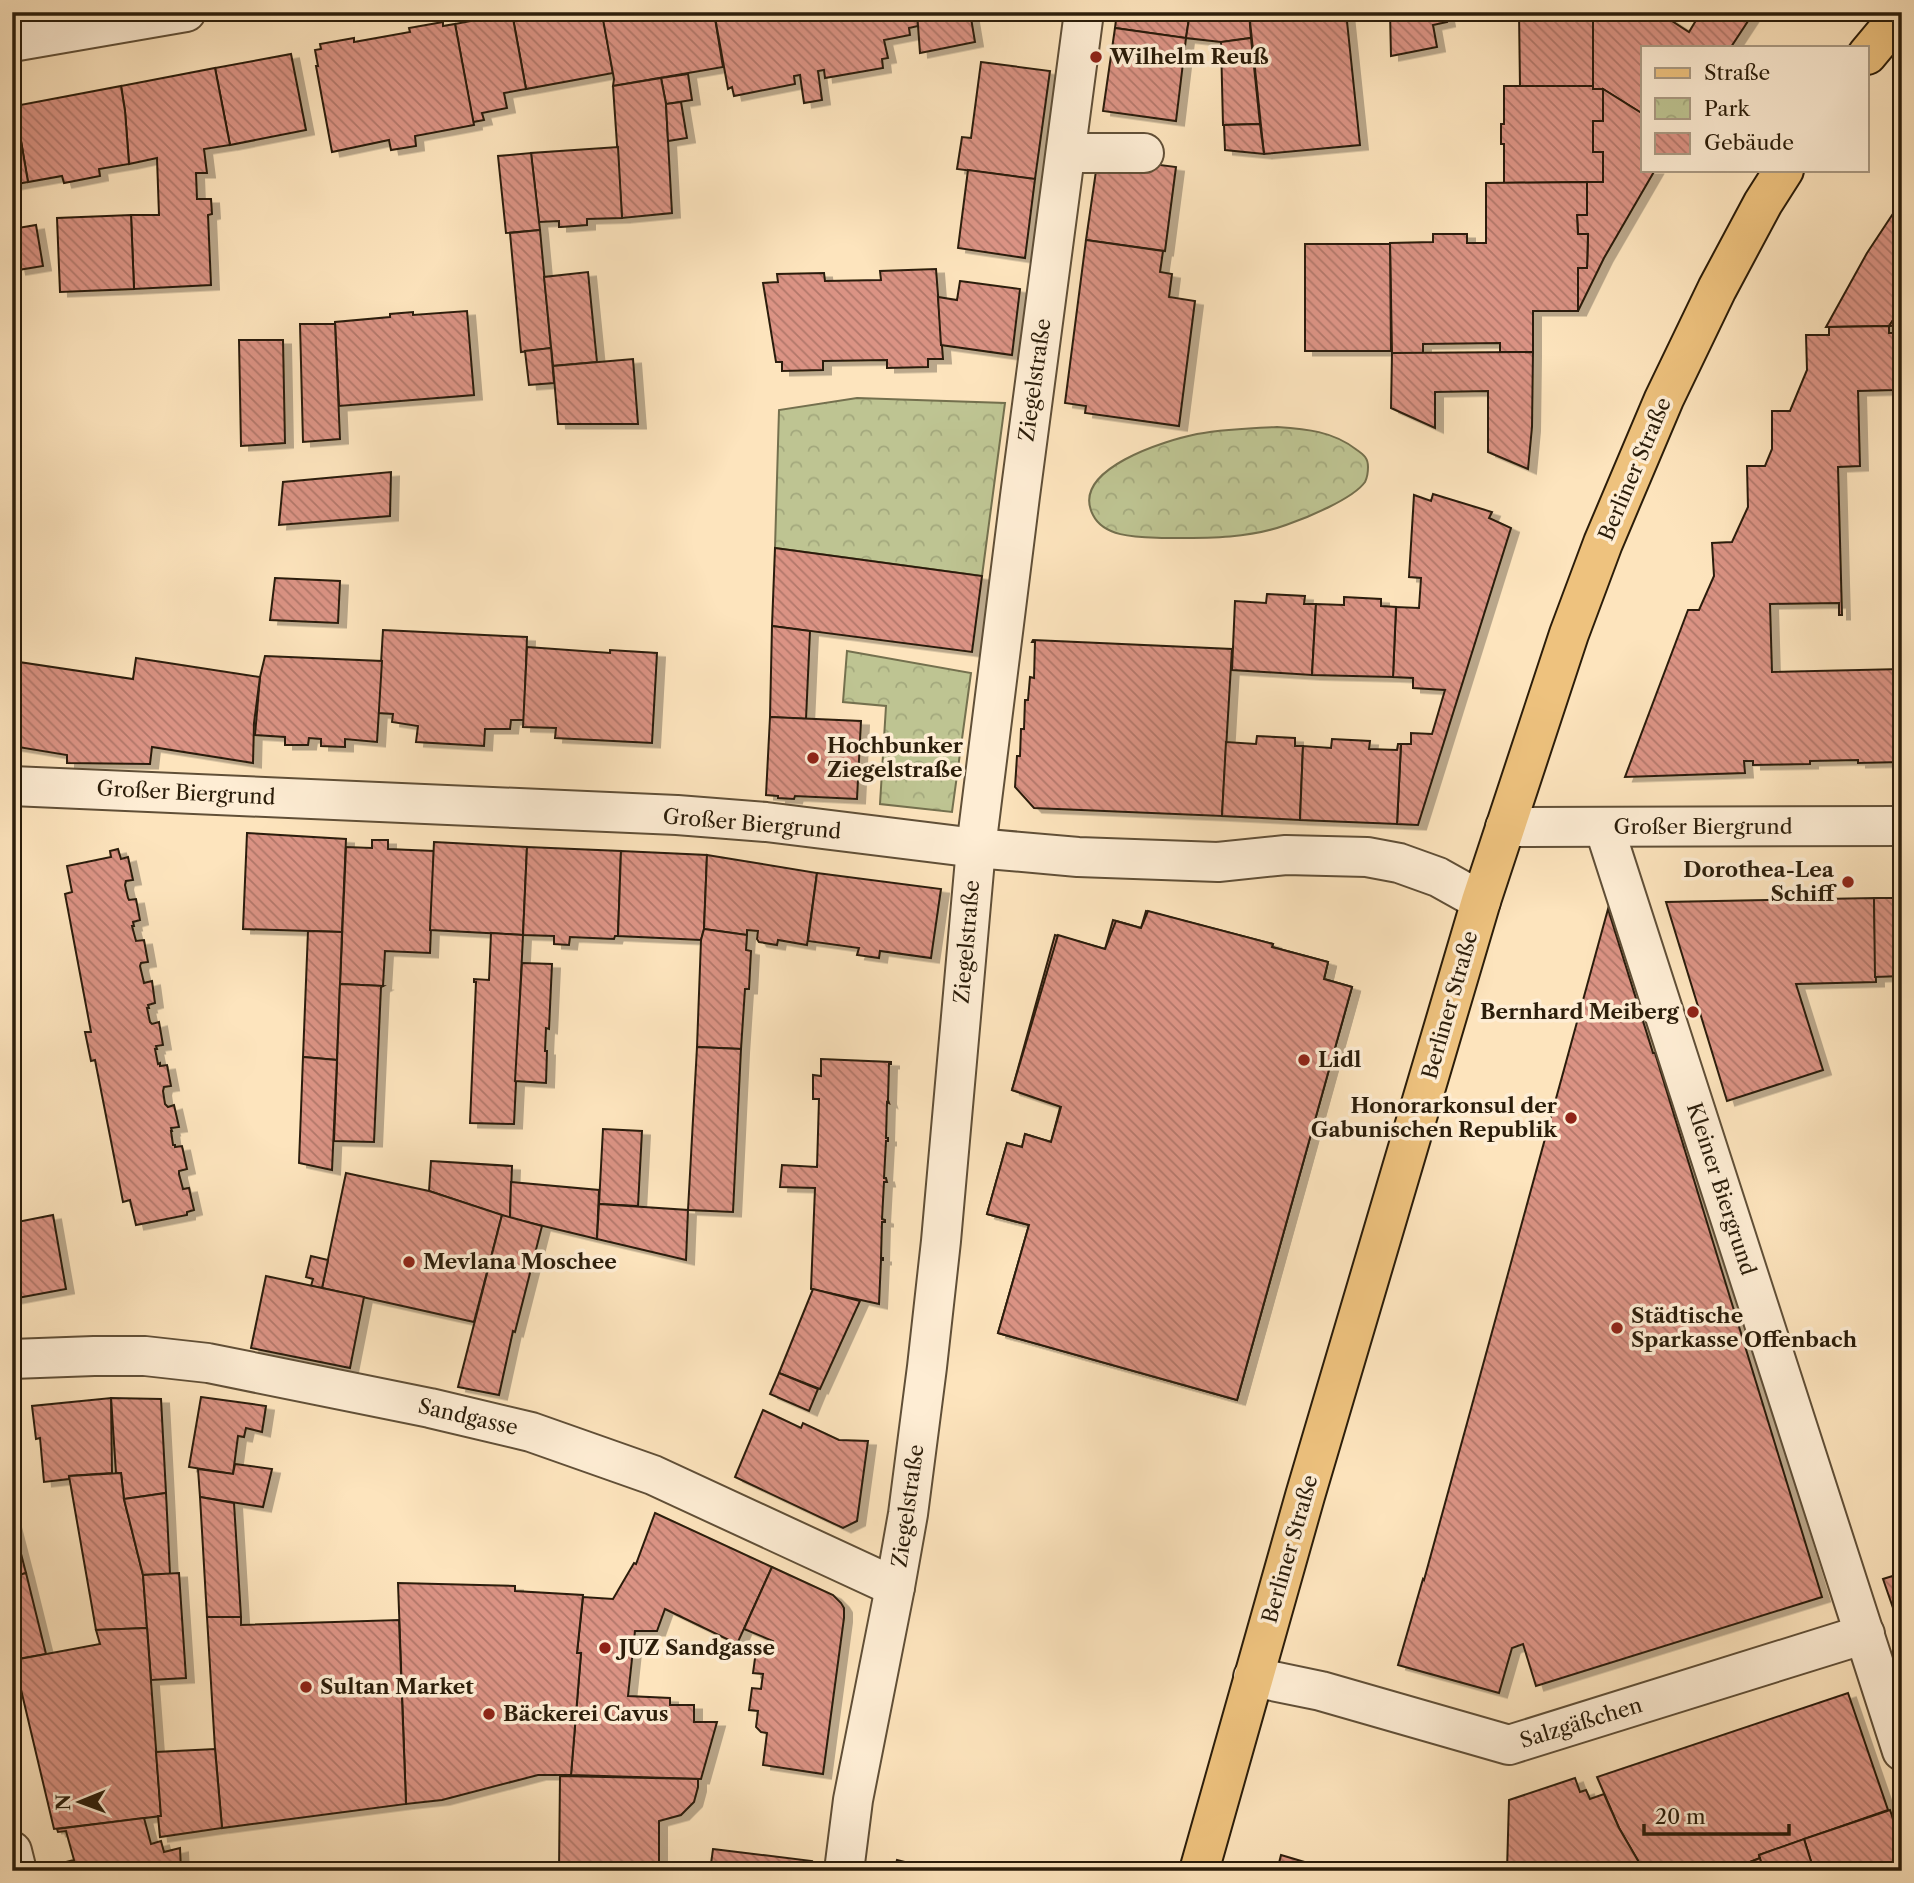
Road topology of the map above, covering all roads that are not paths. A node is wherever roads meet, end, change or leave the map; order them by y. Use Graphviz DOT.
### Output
graph roads {
  1 [pos="186,12"];
  2 [pos="1084,12"];
  3 [pos="1902,13"];
  4 [pos="12,42"];
  5 [pos="1868,54"];
  6 [pos="1066,150"];
  7 [pos="1144,153"];
  8 [pos="1783,172"];
  9 [pos="12,786"];
  10 [pos="1902,826"];
  11 [pos="1505,827"];
  12 [pos="1604,827"];
  13 [pos="976,848"];
  14 [pos="1481,901"];
  15 [pos="12,1359"];
  16 [pos="895,1587"];
  17 [pos="1881,1655"];
  18 [pos="1253,1677"];
  19 [pos="1902,1751"];
  20 [pos="12,1851"];
  21 [pos="17,1871"];
  22 [pos="844,1871"];
  23 [pos="1199,1871"];
  1 -- 4 [label="street"];
  2 -- 6 [label="street, Ziegelstraße"];
  3 -- 5 [label="main road"];
  6 -- 7 [label="street"];
  6 -- 13 [label="street, Ziegelstraße"];
  8 -- 11 [label="main road, Berliner Straße"];
  9 -- 13 [label="street, Großer Biergrund"];
  10 -- 12 [label="street, Großer Biergrund"];
  11 -- 12 [label="street, Großer Biergrund"];
  11 -- 14 [label="main road, Berliner Straße"];
  12 -- 17 [label="street, Kleiner Biergrund"];
  13 -- 14 [label="street, Großer Biergrund"];
  13 -- 16 [label="street, Ziegelstraße"];
  14 -- 18 [label="main road, Berliner Straße"];
  15 -- 16 [label="street, Sandgasse"];
  16 -- 22 [label="street, Ziegelstraße"];
  17 -- 18 [label="street, Salzgäßchen"];
  17 -- 19 [label="street, Kleiner Biergrund"];
  18 -- 23 [label="main road, Berliner Straße"];
  20 -- 21 [label="street"];
}
